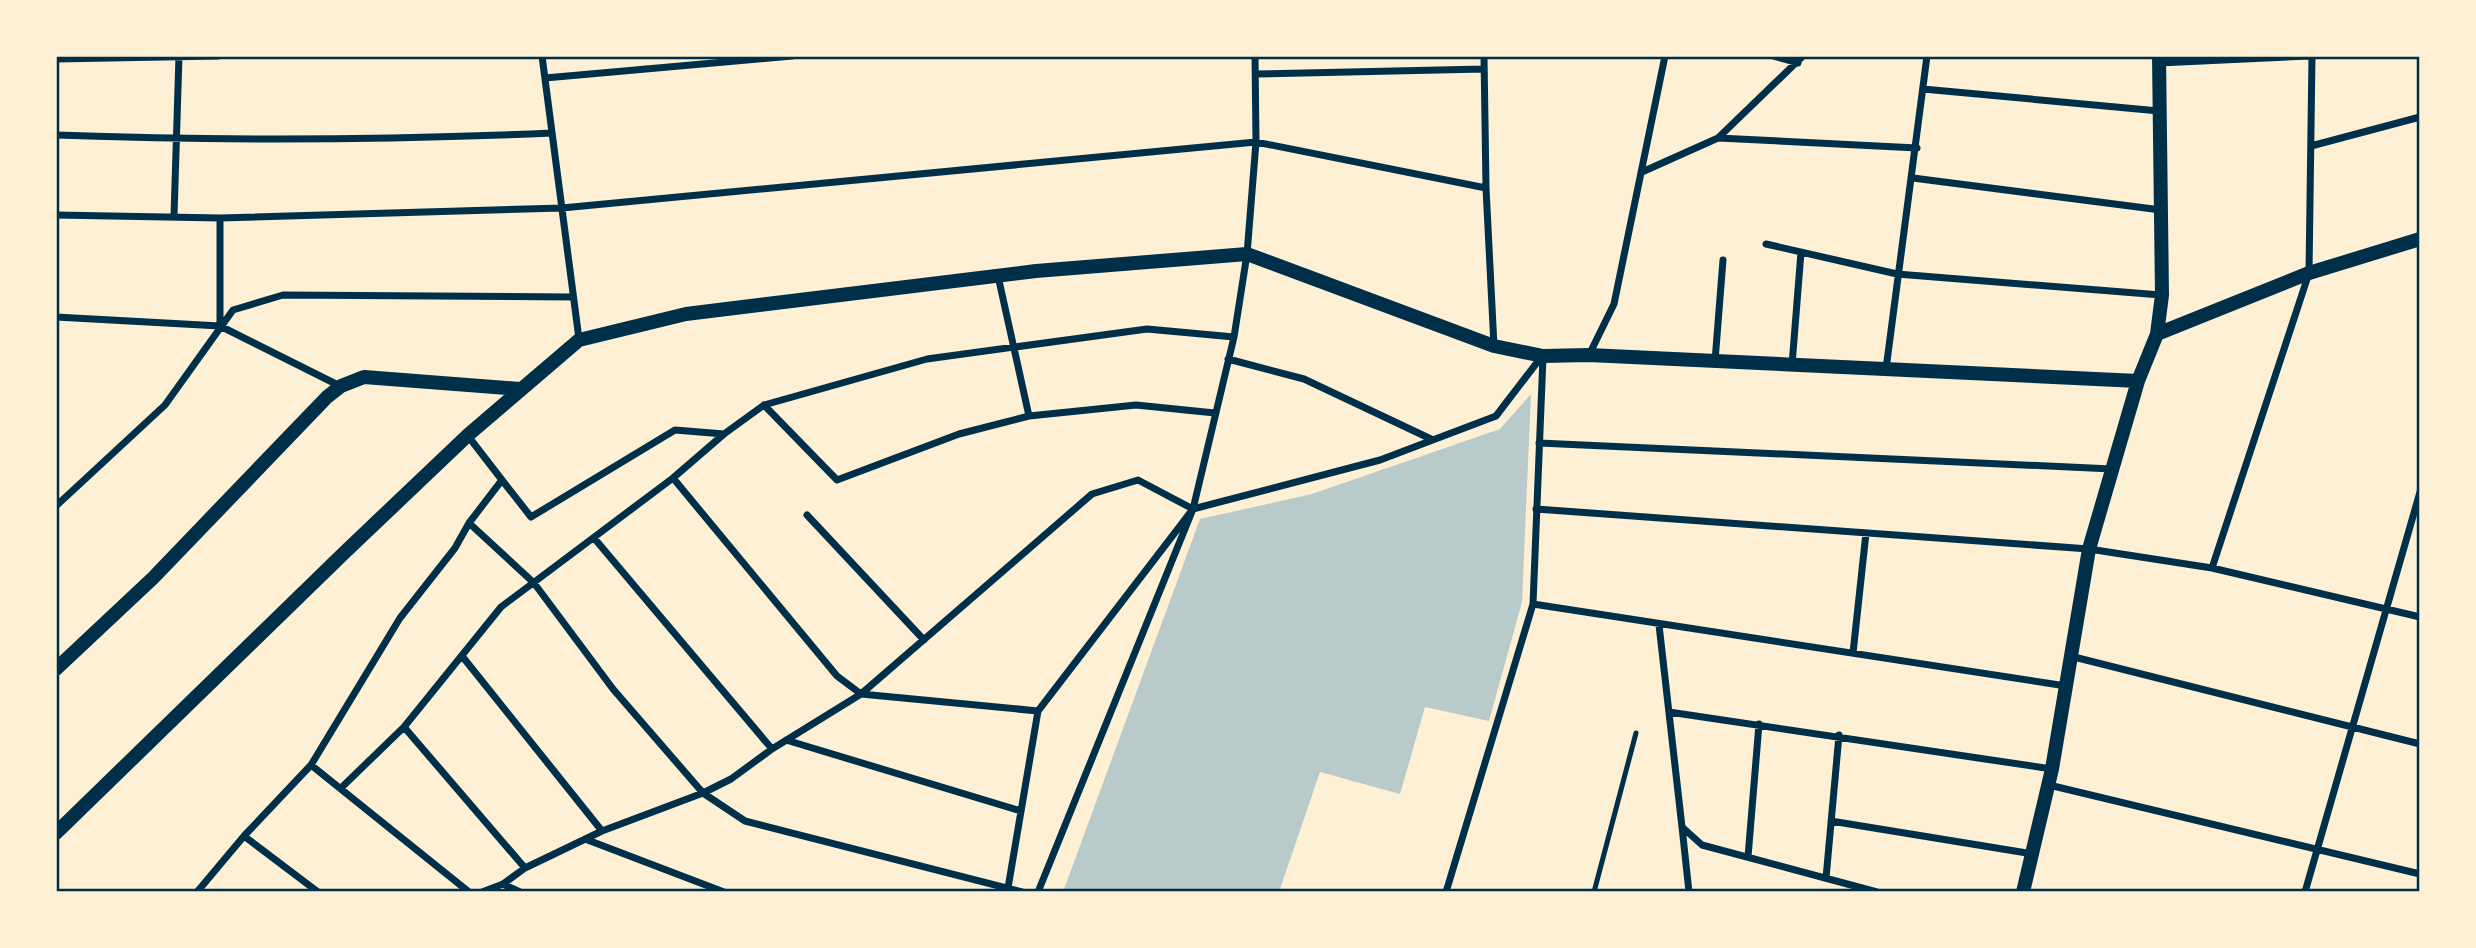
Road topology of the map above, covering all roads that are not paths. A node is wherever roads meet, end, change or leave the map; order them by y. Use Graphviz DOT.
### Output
graph roads {
  1 [pos="218,56"];
  2 [pos="542,56"];
  3 [pos="792,56"];
  4 [pos="1255,56"];
  5 [pos="1484,56"];
  6 [pos="1665,56"];
  7 [pos="1773,56"];
  8 [pos="1803,56"];
  9 [pos="1927,56"];
  10 [pos="2310,56"];
  11 [pos="179,57"];
  12 [pos="56,59"];
  13 [pos="2159,60"];
  14 [pos="1798,64"];
  15 [pos="1484,69"];
  16 [pos="1256,74"];
  17 [pos="545,78"];
  18 [pos="1923,89"];
  19 [pos="2160,111"];
  20 [pos="2420,117"];
  21 [pos="552,133"];
  22 [pos="56,135"];
  23 [pos="1718,138"];
  24 [pos="176,140"];
  25 [pos="1256,142"];
  26 [pos="2311,146"];
  27 [pos="1917,148"];
  28 [pos="1642,172"];
  29 [pos="1913,178"];
  30 [pos="1486,188"];
  31 [pos="562,208"];
  32 [pos="2161,210"];
  33 [pos="56,215"];
  34 [pos="174,216"];
  35 [pos="220,218"];
  36 [pos="2420,239"];
  37 [pos="1766,244"];
  38 [pos="1801,252"];
  39 [pos="1247,254"];
  40 [pos="1723,260"];
  41 [pos="2309,273"];
  42 [pos="1897,274"];
  43 [pos="998,276"];
  44 [pos="2162,295"];
  45 [pos="573,297"];
  46 [pos="56,317"];
  47 [pos="220,327"];
  48 [pos="2157,334"];
  49 [pos="1234,337"];
  50 [pos="579,340"];
  51 [pos="1494,346"];
  52 [pos="1014,347"];
  53 [pos="1589,355"];
  54 [pos="1543,356"];
  55 [pos="1228,359"];
  56 [pos="1715,361"];
  57 [pos="1792,365"];
  58 [pos="1886,369"];
  59 [pos="2138,381"];
  60 [pos="341,386"];
  61 [pos="520,389"];
  62 [pos="764,405"];
  63 [pos="1215,413"];
  64 [pos="1029,416"];
  65 [pos="724,434"];
  66 [pos="468,435"];
  67 [pos="1431,439"];
  68 [pos="1539,443"];
  69 [pos="2112,469"];
  70 [pos="673,478"];
  71 [pos="502,480"];
  72 [pos="2420,492"];
  73 [pos="56,499"];
  74 [pos="56,506"];
  75 [pos="1193,509"];
  76 [pos="1536,509"];
  77 [pos="807,515"];
  78 [pos="469,523"];
  79 [pos="1866,533"];
  80 [pos="594,538"];
  81 [pos="2089,549"];
  82 [pos="2212,568"];
  83 [pos="534,583"];
  84 [pos="1533,604"];
  85 [pos="2386,609"];
  86 [pos="2420,617"];
  87 [pos="1658,625"];
  88 [pos="924,640"];
  89 [pos="1853,653"];
  90 [pos="462,656"];
  91 [pos="2070,656"];
  92 [pos="56,670"];
  93 [pos="2066,687"];
  94 [pos="861,694"];
  95 [pos="1038,711"];
  96 [pos="1669,712"];
  97 [pos="1759,724"];
  98 [pos="404,727"];
  99 [pos="2351,727"];
  100 [pos="1636,733"];
  101 [pos="1839,735"];
  102 [pos="786,740"];
  103 [pos="2420,744"];
  104 [pos="772,749"];
  105 [pos="311,765"];
  106 [pos="2052,768"];
  107 [pos="2049,785"];
  108 [pos="341,788"];
  109 [pos="703,793"];
  110 [pos="1021,811"];
  111 [pos="1831,821"];
  112 [pos="1682,827"];
  113 [pos="602,831"];
  114 [pos="56,834"];
  115 [pos="244,836"];
  116 [pos="585,839"];
  117 [pos="2317,850"];
  118 [pos="2034,855"];
  119 [pos="1748,857"];
  120 [pos="525,868"];
  121 [pos="2420,874"];
  122 [pos="1826,878"];
  123 [pos="503,884"];
  124 [pos="1008,888"];
  125 [pos="197,892"];
  126 [pos="318,892"];
  127 [pos="469,892"];
  128 [pos="482,892"];
  129 [pos="520,892"];
  130 [pos="724,892"];
  131 [pos="1021,892"];
  132 [pos="1038,892"];
  133 [pos="1447,892"];
  134 [pos="1594,892"];
  135 [pos="1689,892"];
  136 [pos="1877,892"];
  137 [pos="2023,892"];
  138 [pos="2305,892"];
  1 -- 11 [label="street"];
  2 -- 17 [label="street"];
  3 -- 17 [label="street"];
  4 -- 16 [label="street"];
  5 -- 15 [label="street"];
  6 -- 28 [label="street"];
  7 -- 14 [label="street"];
  8 -- 14 [label="street"];
  9 -- 18 [label="street"];
  10 -- 13 [label="street"];
  10 -- 26 [label="street"];
  11 -- 12 [label="street"];
  11 -- 24 [label="street"];
  13 -- 19 [label="main road"];
  14 -- 23 [label="street"];
  15 -- 16 [label="street"];
  15 -- 30 [label="street"];
  16 -- 25 [label="street"];
  17 -- 21 [label="street"];
  18 -- 19 [label="street"];
  18 -- 27 [label="street"];
  19 -- 32 [label="main road"];
  20 -- 26 [label="street"];
  21 -- 24 [label="street"];
  21 -- 31 [label="street"];
  22 -- 24 [label="street"];
  23 -- 27 [label="street"];
  23 -- 28 [label="street"];
  24 -- 34 [label="street"];
  25 -- 30 [label="street"];
  25 -- 31 [label="street"];
  25 -- 39 [label="street"];
  26 -- 41 [label="street"];
  27 -- 29 [label="street"];
  28 -- 53 [label="street"];
  29 -- 32 [label="street"];
  29 -- 42 [label="street"];
  30 -- 51 [label="street"];
  31 -- 35 [label="street"];
  31 -- 45 [label="street"];
  32 -- 44 [label="main road"];
  33 -- 34 [label="street"];
  34 -- 35 [label="street"];
  35 -- 47 [label="street"];
  36 -- 41 [label="main road"];
  37 -- 38 [label="street"];
  38 -- 42 [label="street"];
  38 -- 57 [label="street"];
  39 -- 43 [label="main road"];
  39 -- 49 [label="street"];
  39 -- 51 [label="main road"];
  40 -- 56 [label="street"];
  41 -- 48 [label="main road"];
  41 -- 82 [label="street"];
  42 -- 44 [label="street"];
  42 -- 58 [label="street"];
  43 -- 50 [label="main road"];
  43 -- 52 [label="street"];
  44 -- 48 [label="main road"];
  45 -- 47 [label="street"];
  45 -- 50 [label="street"];
  46 -- 47 [label="street"];
  47 -- 60 [label="street"];
  47 -- 74 [label="street"];
  48 -- 59 [label="main road"];
  49 -- 52 [label="street"];
  49 -- 55 [label="street"];
  50 -- 61 [label="main road"];
  51 -- 54 [label="main road"];
  52 -- 62 [label="street"];
  52 -- 64 [label="street"];
  53 -- 54 [label="main road"];
  53 -- 56 [label="main road"];
  54 -- 67 [label="street"];
  54 -- 68 [label="street"];
  55 -- 63 [label="street"];
  55 -- 67 [label="street"];
  56 -- 57 [label="main road"];
  57 -- 58 [label="main road"];
  58 -- 59 [label="main road"];
  59 -- 69 [label="main road"];
  60 -- 61 [label="main road"];
  60 -- 92 [label="main road"];
  61 -- 66 [label="main road"];
  62 -- 64 [label="street"];
  62 -- 65 [label="street"];
  63 -- 64 [label="street"];
  63 -- 75 [label="street"];
  65 -- 70 [label="street"];
  65 -- 71 [label="street"];
  66 -- 71 [label="street"];
  66 -- 114 [label="main road"];
  67 -- 75 [label="street"];
  68 -- 69 [label="street"];
  68 -- 76 [label="street"];
  69 -- 81 [label="main road"];
  70 -- 80 [label="street"];
  70 -- 94 [label="street"];
  71 -- 78 [label="street"];
  72 -- 85 [label="street"];
  73 -- 74 [label="street"];
  75 -- 88 [label="street"];
  75 -- 95 [label="street"];
  75 -- 132 [label="street"];
  76 -- 79 [label="street"];
  76 -- 84 [label="street"];
  77 -- 88 [label="street"];
  78 -- 83 [label="street"];
  78 -- 105 [label="street"];
  79 -- 81 [label="street"];
  79 -- 89 [label="street"];
  80 -- 83 [label="street"];
  80 -- 104 [label="street"];
  81 -- 82 [label="street"];
  81 -- 91 [label="main road"];
  82 -- 85 [label="street"];
  83 -- 90 [label="street"];
  83 -- 109 [label="street"];
  84 -- 87 [label="street"];
  84 -- 133 [label="street"];
  85 -- 86 [label="street"];
  85 -- 99 [label="street"];
  87 -- 89 [label="street"];
  87 -- 96 [label="street"];
  88 -- 94 [label="street"];
  89 -- 93 [label="street"];
  90 -- 98 [label="street"];
  90 -- 113 [label="street"];
  91 -- 93 [label="main road"];
  91 -- 99 [label="street"];
  93 -- 106 [label="main road"];
  94 -- 95 [label="street"];
  94 -- 102 [label="street"];
  95 -- 110 [label="street"];
  96 -- 97 [label="street"];
  96 -- 112 [label="street"];
  97 -- 101 [label="street"];
  97 -- 119 [label="street"];
  98 -- 108 [label="street"];
  98 -- 120 [label="street"];
  99 -- 103 [label="street"];
  99 -- 117 [label="street"];
  100 -- 134 [label="lane"];
  101 -- 106 [label="street"];
  101 -- 111 [label="street"];
  102 -- 104 [label="street"];
  102 -- 110 [label="street"];
  104 -- 109 [label="street"];
  105 -- 108 [label="street"];
  105 -- 115 [label="street"];
  106 -- 107 [label="main road"];
  107 -- 117 [label="street"];
  107 -- 118 [label="main road"];
  108 -- 127 [label="street"];
  109 -- 113 [label="street"];
  109 -- 124 [label="street"];
  110 -- 124 [label="street"];
  111 -- 118 [label="street"];
  111 -- 122 [label="street"];
  112 -- 119 [label="street"];
  112 -- 135 [label="street"];
  113 -- 116 [label="street"];
  115 -- 125 [label="street"];
  115 -- 126 [label="street"];
  116 -- 120 [label="street"];
  116 -- 130 [label="street"];
  117 -- 121 [label="street"];
  117 -- 138 [label="street"];
  118 -- 137 [label="main road"];
  119 -- 122 [label="street"];
  120 -- 123 [label="street"];
  122 -- 136 [label="street"];
  123 -- 128 [label="street"];
  123 -- 129 [label="street"];
  124 -- 131 [label="street"];
}
